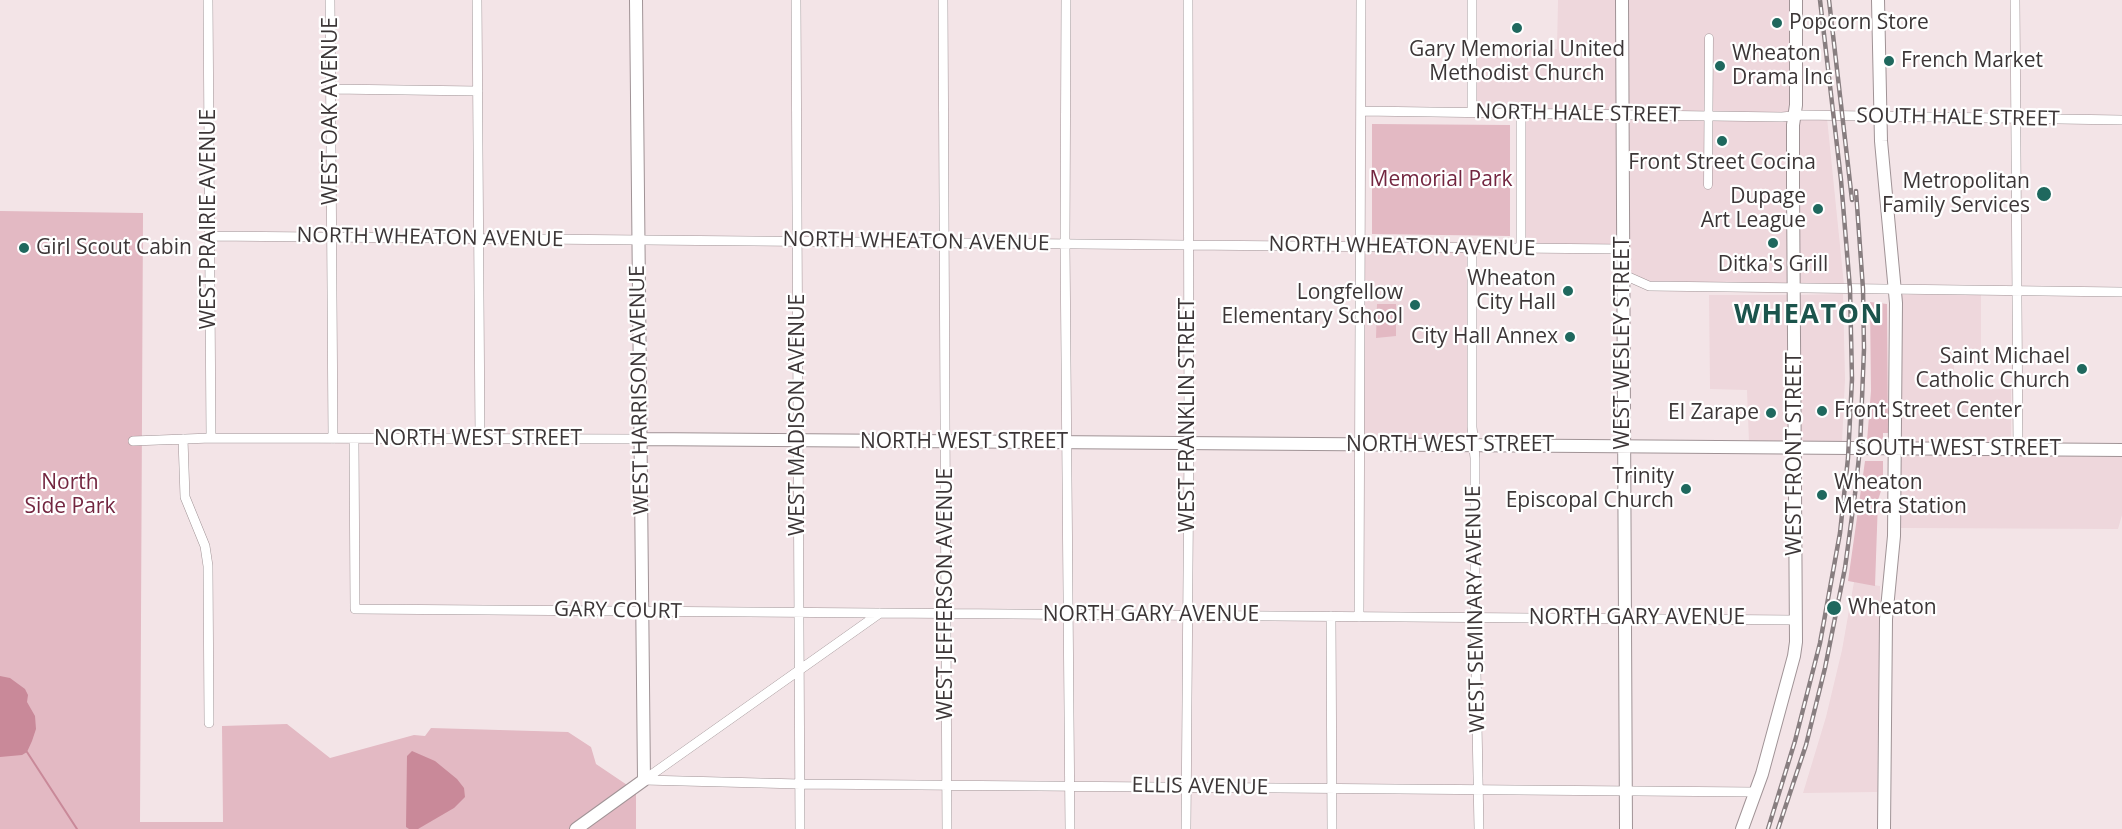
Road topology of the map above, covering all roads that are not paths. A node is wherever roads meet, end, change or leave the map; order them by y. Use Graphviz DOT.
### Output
graph roads {
  1 [pos="208,0"];
  2 [pos="330,0"];
  3 [pos="477,0"];
  4 [pos="636,0"];
  5 [pos="796,0"];
  6 [pos="943,0"];
  7 [pos="1066,0"];
  8 [pos="1188,0"];
  9 [pos="1361,0"];
  10 [pos="1472,0"];
  11 [pos="1622,0"];
  12 [pos="1796,0"];
  13 [pos="1878,0"];
  14 [pos="2015,0"];
  15 [pos="1708,38"];
  16 [pos="331,89"];
  17 [pos="478,91"];
  18 [pos="1361,111"];
  19 [pos="1472,112"];
  20 [pos="1521,114"];
  21 [pos="1622,115"];
  22 [pos="1708,116"];
  23 [pos="1794,116"];
  24 [pos="1880,116"];
  25 [pos="2016,119"];
  26 [pos="2122,120"];
  27 [pos="1708,185"];
  28 [pos="209,236"];
  29 [pos="332,237"];
  30 [pos="479,238"];
  31 [pos="638,240"];
  32 [pos="798,241"];
  33 [pos="944,242"];
  34 [pos="1065,243"];
  35 [pos="1187,245"];
  36 [pos="1361,247"];
  37 [pos="1472,248"];
  38 [pos="1521,248"];
  39 [pos="1622,249"];
  40 [pos="1622,274"];
  41 [pos="1793,288"];
  42 [pos="1895,289"];
  43 [pos="2016,290"];
  44 [pos="2122,292"];
  45 [pos="211,438"];
  46 [pos="183,439"];
  47 [pos="333,439"];
  48 [pos="354,439"];
  49 [pos="480,439"];
  50 [pos="640,439"];
  51 [pos="798,440"];
  52 [pos="133,441"];
  53 [pos="945,441"];
  54 [pos="1066,442"];
  55 [pos="1189,443"];
  56 [pos="1358,445"];
  57 [pos="1474,445"];
  58 [pos="1623,446"];
  59 [pos="1795,448"];
  60 [pos="1895,448"];
  61 [pos="2018,449"];
  62 [pos="2117,450"];
  63 [pos="2122,460"];
  64 [pos="642,611"];
  65 [pos="799,613"];
  66 [pos="880,613"];
  67 [pos="946,614"];
  68 [pos="1068,615"];
  69 [pos="1187,615"];
  70 [pos="1331,616"];
  71 [pos="1359,617"];
  72 [pos="1475,618"];
  73 [pos="1624,618"];
  74 [pos="1796,620"];
  75 [pos="798,669"];
  76 [pos="209,723"];
  77 [pos="644,780"];
  78 [pos="800,784"];
  79 [pos="947,785"];
  80 [pos="1070,786"];
  81 [pos="1188,787"];
  82 [pos="1331,788"];
  83 [pos="1478,790"];
  84 [pos="1625,791"];
  85 [pos="1756,792"];
  86 [pos="576,829"];
  87 [pos="800,829"];
  88 [pos="947,829"];
  89 [pos="1070,829"];
  90 [pos="1186,829"];
  91 [pos="1332,829"];
  92 [pos="1479,829"];
  93 [pos="1626,829"];
  94 [pos="1742,829"];
  95 [pos="1884,829"];
  1 -- 28 [label="street, WEST PRAIRIE AVENUE"];
  2 -- 16 [label="street, WEST OAK AVENUE"];
  3 -- 17 [label="street"];
  4 -- 31 [label="street, WEST HARRISON AVENUE"];
  5 -- 32 [label="street, WEST MADISON AVENUE"];
  6 -- 33 [label="street, WEST JEFFERSON AVENUE"];
  7 -- 34 [label="street"];
  8 -- 35 [label="street, WEST FRANKLIN STREET"];
  9 -- 18 [label="street"];
  10 -- 19 [label="street"];
  11 -- 21 [label="street, WEST WESLEY STREET"];
  12 -- 23 [label="street, WEST FRONT STREET"];
  13 -- 24 [label="street"];
  14 -- 25 [label="street"];
  15 -- 22 [label="street"];
  16 -- 17 [label="street"];
  16 -- 29 [label="street, WEST OAK AVENUE"];
  17 -- 30 [label="street"];
  18 -- 19 [label="street, NORTH HALE STREET"];
  18 -- 36 [label="street"];
  19 -- 20 [label="street, NORTH HALE STREET"];
  20 -- 21 [label="street, NORTH HALE STREET"];
  20 -- 38 [label="street"];
  21 -- 22 [label="street, NORTH HALE STREET"];
  21 -- 39 [label="street, WEST WESLEY STREET"];
  22 -- 23 [label="street, NORTH HALE STREET"];
  22 -- 27 [label="street"];
  23 -- 24 [label="street, SOUTH HALE STREET"];
  23 -- 41 [label="street, WEST FRONT STREET"];
  24 -- 25 [label="street, SOUTH HALE STREET"];
  24 -- 42 [label="street"];
  25 -- 26 [label="street, SOUTH HALE STREET"];
  25 -- 43 [label="street"];
  28 -- 29 [label="street, NORTH WHEATON AVENUE"];
  28 -- 45 [label="street, WEST PRAIRIE AVENUE"];
  29 -- 30 [label="street, NORTH WHEATON AVENUE"];
  29 -- 47 [label="street, WEST OAK AVENUE"];
  30 -- 31 [label="street, NORTH WHEATON AVENUE"];
  30 -- 49 [label="street"];
  31 -- 32 [label="street, NORTH WHEATON AVENUE"];
  31 -- 50 [label="street, WEST HARRISON AVENUE"];
  32 -- 33 [label="street, NORTH WHEATON AVENUE"];
  32 -- 51 [label="street, WEST MADISON AVENUE"];
  33 -- 34 [label="street, NORTH WHEATON AVENUE"];
  33 -- 53 [label="street, WEST JEFFERSON AVENUE"];
  34 -- 35 [label="street, NORTH WHEATON AVENUE"];
  34 -- 54 [label="street"];
  35 -- 36 [label="street, NORTH WHEATON AVENUE"];
  35 -- 55 [label="street, WEST FRANKLIN STREET"];
  36 -- 37 [label="street, NORTH WHEATON AVENUE"];
  36 -- 56 [label="street"];
  37 -- 38 [label="street, NORTH WHEATON AVENUE"];
  37 -- 57 [label="street, WEST SEMINARY AVENUE"];
  38 -- 39 [label="street, NORTH WHEATON AVENUE"];
  39 -- 40 [label="street, WEST WESLEY STREET"];
  40 -- 41 [label="street"];
  40 -- 58 [label="street, WEST WESLEY STREET"];
  41 -- 42 [label="street"];
  41 -- 59 [label="street, WEST FRONT STREET"];
  42 -- 43 [label="street"];
  42 -- 60 [label="street"];
  43 -- 44 [label="street"];
  43 -- 61 [label="street"];
  45 -- 46 [label="street, NORTH WEST STREET"];
  45 -- 47 [label="street, NORTH WEST STREET"];
  46 -- 52 [label="street, NORTH WEST STREET"];
  46 -- 76 [label="street"];
  47 -- 48 [label="street, NORTH WEST STREET"];
  48 -- 49 [label="street, NORTH WEST STREET"];
  48 -- 64 [label="street, GARY COURT"];
  49 -- 50 [label="street, NORTH WEST STREET"];
  50 -- 51 [label="street, NORTH WEST STREET"];
  50 -- 64 [label="street, WEST HARRISON AVENUE"];
  51 -- 53 [label="street, NORTH WEST STREET"];
  51 -- 65 [label="street, WEST MADISON AVENUE"];
  53 -- 54 [label="street, NORTH WEST STREET"];
  53 -- 67 [label="street, WEST JEFFERSON AVENUE"];
  54 -- 55 [label="street, NORTH WEST STREET"];
  54 -- 68 [label="street"];
  55 -- 56 [label="street, NORTH WEST STREET"];
  55 -- 69 [label="street, WEST FRANKLIN STREET"];
  56 -- 57 [label="street, NORTH WEST STREET"];
  56 -- 71 [label="street"];
  57 -- 58 [label="street, NORTH WEST STREET"];
  57 -- 72 [label="street, WEST SEMINARY AVENUE"];
  58 -- 59 [label="street, NORTH WEST STREET"];
  58 -- 73 [label="street, WEST WESLEY STREET"];
  59 -- 60 [label="street, SOUTH WEST STREET"];
  59 -- 74 [label="street, WEST FRONT STREET"];
  60 -- 61 [label="street, SOUTH WEST STREET"];
  60 -- 95 [label="street"];
  61 -- 62 [label="street, SOUTH WEST STREET"];
  62 -- 63 [label="street"];
  64 -- 65 [label="street, GARY COURT"];
  64 -- 77 [label="street, WEST HARRISON AVENUE"];
  65 -- 66 [label="street, GARY COURT"];
  65 -- 75 [label="street, WEST MADISON AVENUE"];
  66 -- 67 [label="street, NORTH GARY AVENUE"];
  66 -- 75 [label="street"];
  67 -- 68 [label="street, NORTH GARY AVENUE"];
  67 -- 79 [label="street, WEST JEFFERSON AVENUE"];
  68 -- 69 [label="street, NORTH GARY AVENUE"];
  68 -- 80 [label="street"];
  69 -- 70 [label="street, NORTH GARY AVENUE"];
  69 -- 81 [label="street, WEST FRANKLIN STREET"];
  70 -- 71 [label="street, NORTH GARY AVENUE"];
  70 -- 82 [label="street"];
  71 -- 72 [label="street, NORTH GARY AVENUE"];
  72 -- 73 [label="street, NORTH GARY AVENUE"];
  72 -- 83 [label="street, WEST SEMINARY AVENUE"];
  73 -- 74 [label="street, NORTH GARY AVENUE"];
  73 -- 84 [label="street, WEST WESLEY STREET"];
  74 -- 85 [label="street, WEST FRONT STREET"];
  75 -- 77 [label="street"];
  75 -- 78 [label="street, WEST MADISON AVENUE"];
  77 -- 78 [label="street, ELLIS AVENUE"];
  77 -- 86 [label="street"];
  78 -- 79 [label="street, ELLIS AVENUE"];
  78 -- 87 [label="street, WEST MADISON AVENUE"];
  79 -- 80 [label="street, ELLIS AVENUE"];
  79 -- 88 [label="street, WEST JEFFERSON AVENUE"];
  80 -- 81 [label="street, ELLIS AVENUE"];
  80 -- 89 [label="street"];
  81 -- 82 [label="street, ELLIS AVENUE"];
  81 -- 90 [label="street, WEST FRANKLIN STREET"];
  82 -- 83 [label="street, ELLIS AVENUE"];
  82 -- 91 [label="street"];
  83 -- 84 [label="street, ELLIS AVENUE"];
  83 -- 92 [label="street, WEST SEMINARY AVENUE"];
  84 -- 85 [label="street, ELLIS AVENUE"];
  84 -- 93 [label="street, WEST WESLEY STREET"];
  85 -- 94 [label="street, WEST FRONT STREET"];
}
